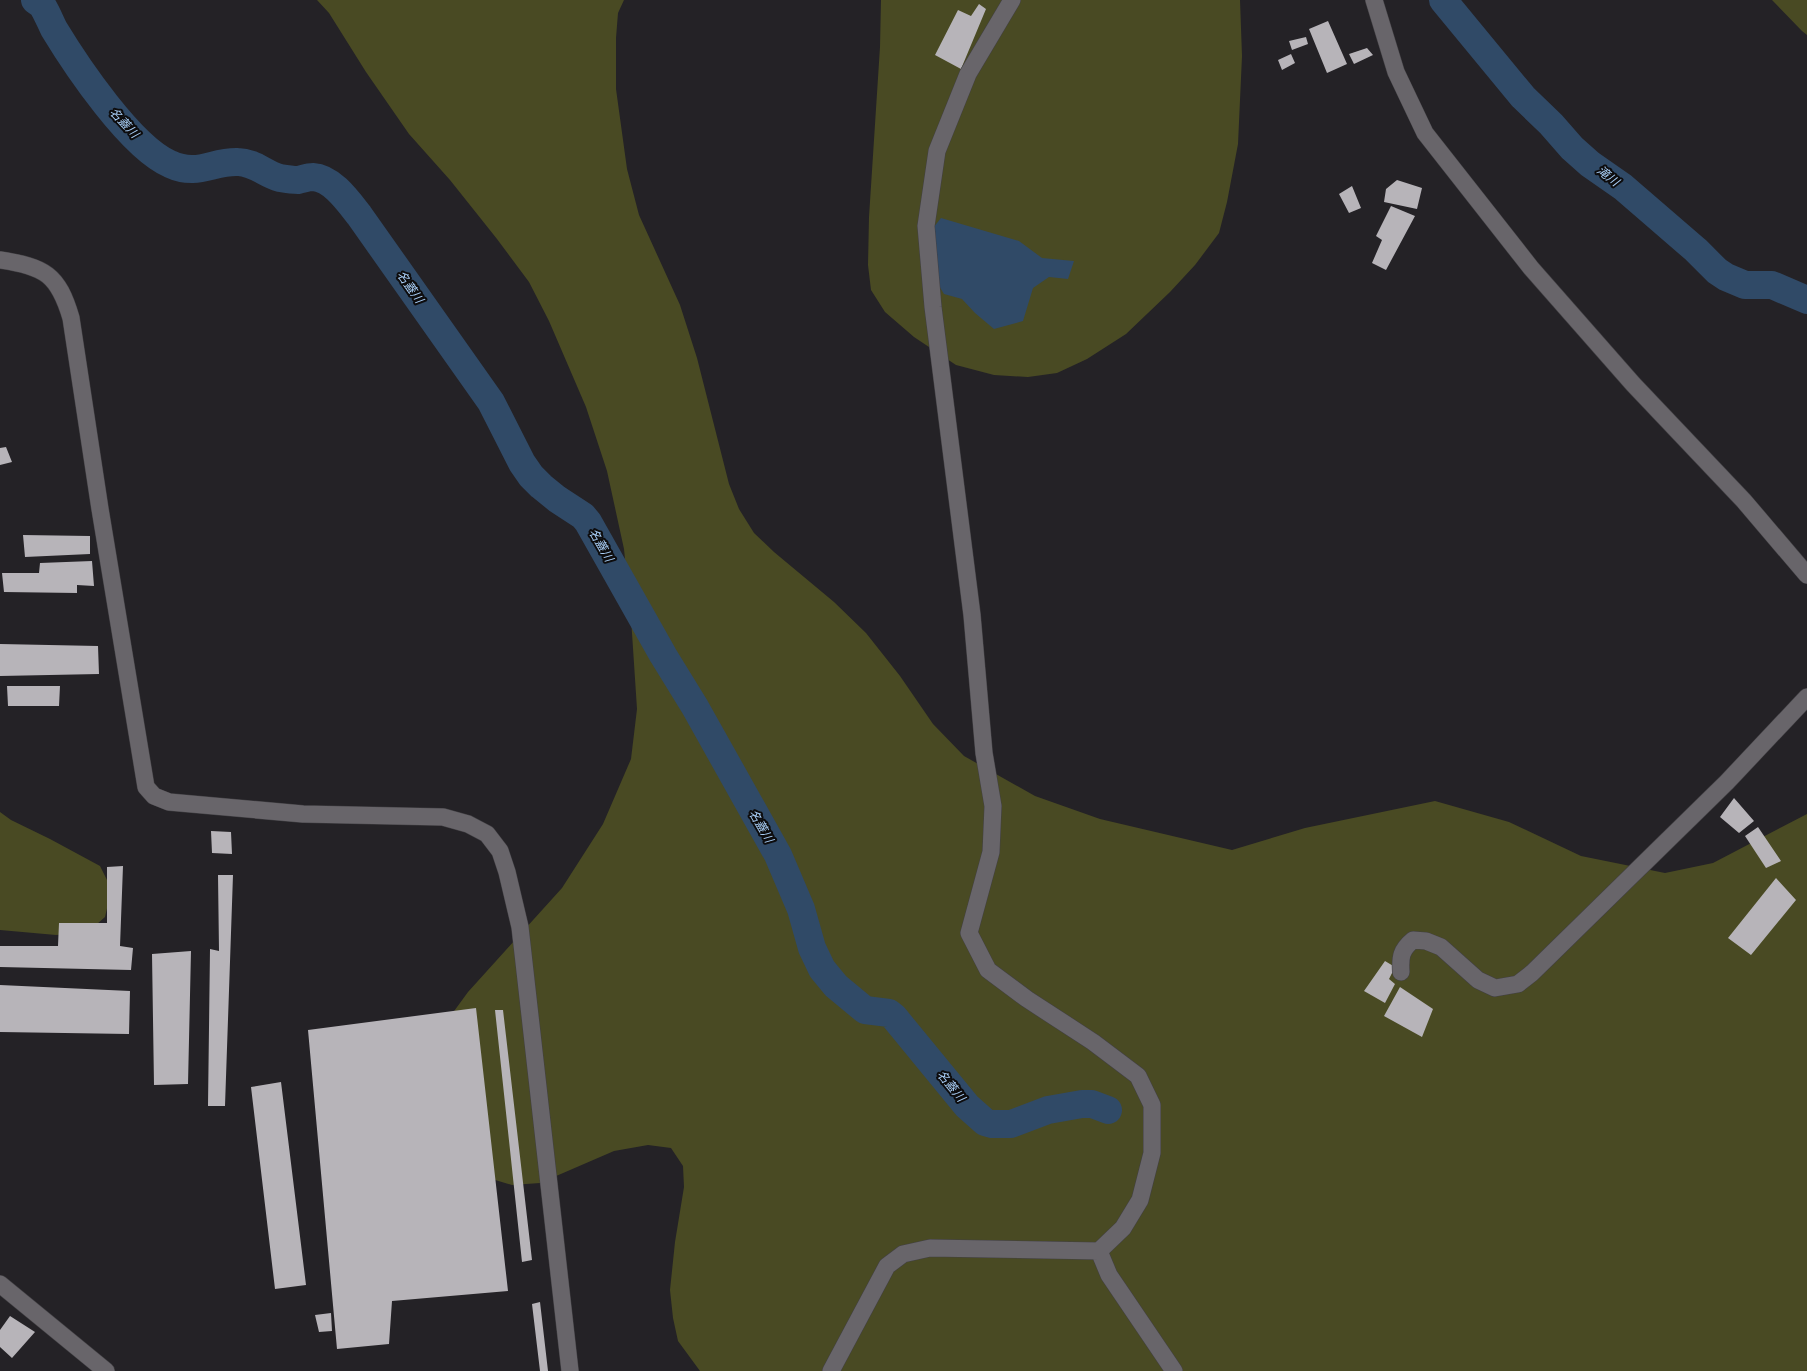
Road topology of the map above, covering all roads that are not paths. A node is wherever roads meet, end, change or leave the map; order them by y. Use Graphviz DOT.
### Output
graph roads {
  1 [pos="1012,0"];
  2 [pos="1374,0"];
  3 [pos="0,260"];
  4 [pos="1807,575"];
  5 [pos="1807,698"];
  6 [pos="1401,972"];
  7 [pos="1099,1251"];
  8 [pos="0,1284"];
  9 [pos="106,1371"];
  10 [pos="570,1371"];
  11 [pos="831,1371"];
  12 [pos="1174,1371"];
  1 -- 7 [label="street"];
  2 -- 4 [label="street"];
  3 -- 10 [label="street"];
  5 -- 6 [label="street"];
  7 -- 11 [label="street"];
  7 -- 12 [label="street"];
  8 -- 9 [label="street"];
}
